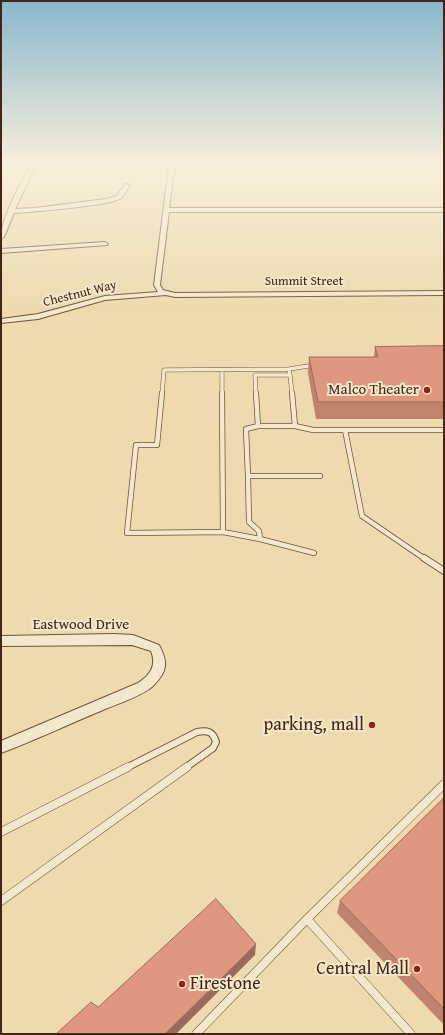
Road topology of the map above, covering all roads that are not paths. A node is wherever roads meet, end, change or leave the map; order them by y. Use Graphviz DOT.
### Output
graph roads {
  1 [pos="11,213"];
  2 [pos="167,213"];
  3 [pos="1,238"];
  4 [pos="105,244"];
  5 [pos="1,251"];
  6 [pos="164,293"];
  7 [pos="444,293"];
  8 [pos="1,321"];
  9 [pos="321,364"];
  10 [pos="289,369"];
  11 [pos="222,370"];
  12 [pos="290,375"];
  13 [pos="258,426"];
  14 [pos="295,426"];
  15 [pos="345,430"];
  16 [pos="444,430"];
  17 [pos="248,476"];
  18 [pos="320,476"];
  19 [pos="223,532"];
  20 [pos="260,539"];
  21 [pos="314,553"];
  22 [pos="444,571"];
  23 [pos="1,641"];
  24 [pos="1,747"];
  25 [pos="444,784"];
  26 [pos="1,832"];
  27 [pos="1,901"];
  28 [pos="307,919"];
  29 [pos="196,1034"];
  30 [pos="411,1034"];
  1 -- 3 [label="street"];
  2 -- 6 [label="street"];
  4 -- 5 [label="street"];
  6 -- 7 [label="street, Summit Street"];
  6 -- 8 [label="street, Chestnut Way"];
  9 -- 10 [label="lane"];
  10 -- 11 [label="lane"];
  10 -- 12 [label="lane"];
  11 -- 19 [label="lane"];
  11 -- 19 [label="lane"];
  12 -- 13 [label="lane"];
  12 -- 14 [label="lane"];
  13 -- 14 [label="lane"];
  13 -- 17 [label="lane"];
  14 -- 15 [label="lane"];
  15 -- 16 [label="lane"];
  15 -- 22 [label="lane"];
  17 -- 18 [label="lane"];
  17 -- 20 [label="lane"];
  19 -- 20 [label="lane"];
  20 -- 21 [label="lane"];
  23 -- 24 [label="street, Eastwood Drive"];
  25 -- 28 [label="lane"];
  26 -- 27 [label="lane"];
  28 -- 29 [label="lane"];
  28 -- 30 [label="lane"];
}
